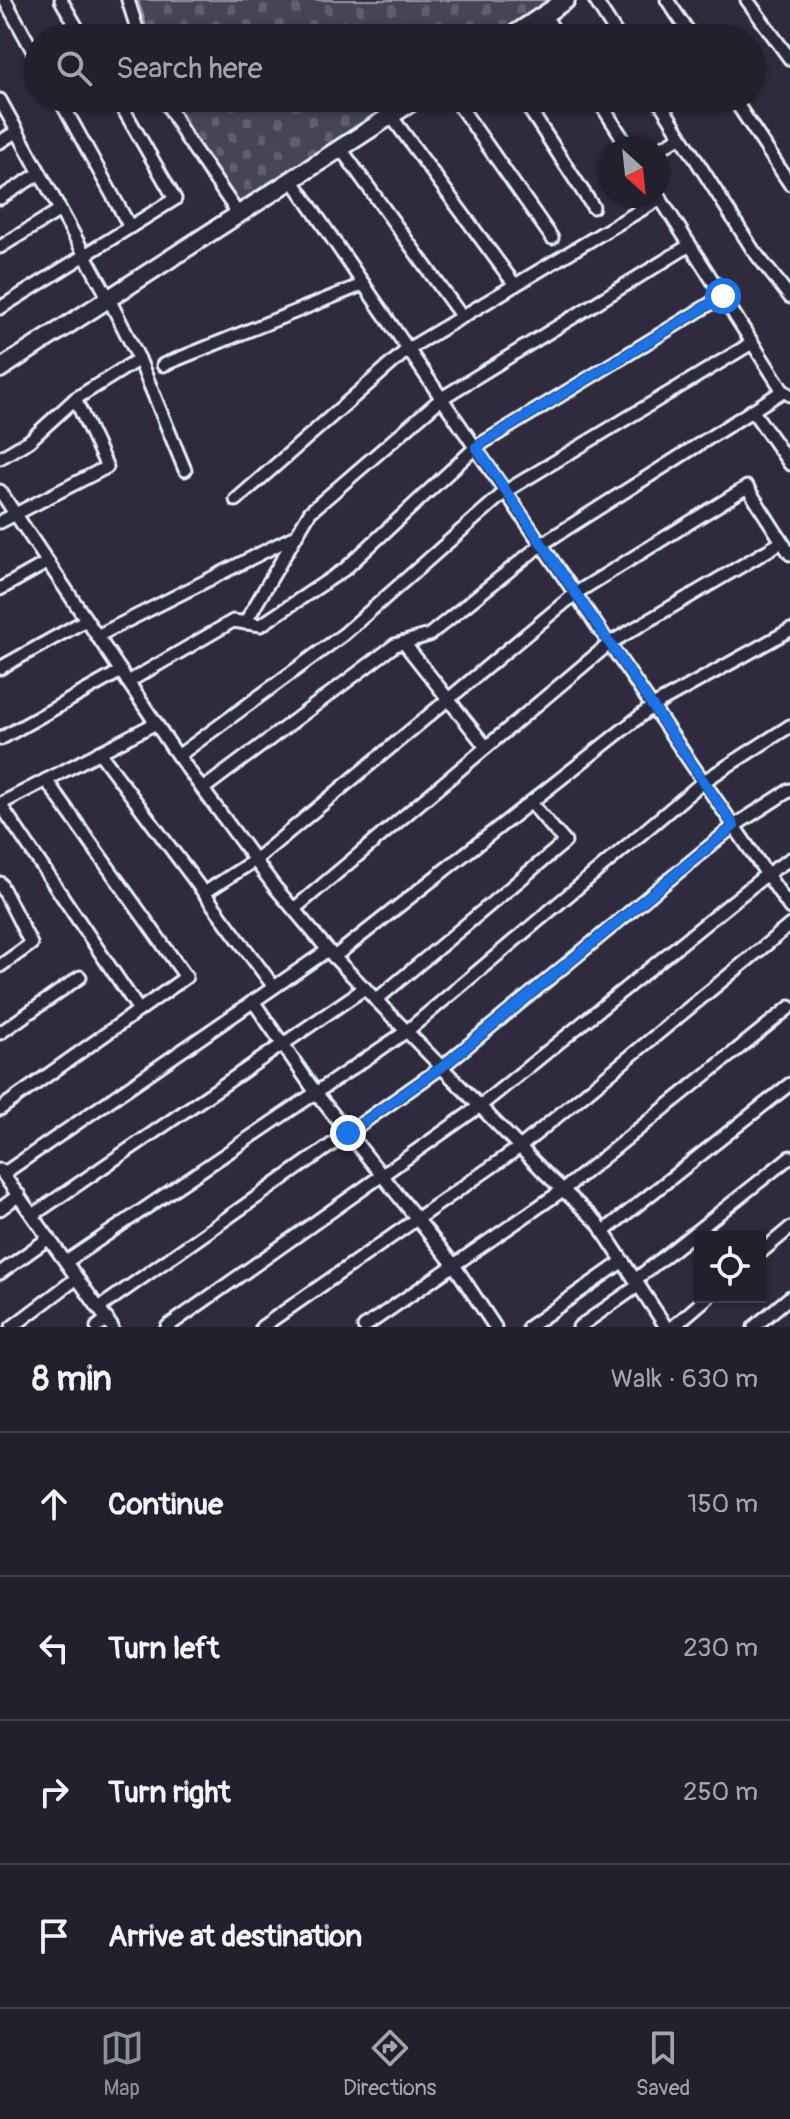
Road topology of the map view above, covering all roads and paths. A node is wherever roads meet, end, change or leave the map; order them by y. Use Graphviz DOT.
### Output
graph roads {
  1 [pos="61,0"];
  2 [pos="128,0"];
  3 [pos="566,0"];
  4 [pos="595,0"];
  5 [pos="667,0"];
  6 [pos="747,0"];
  7 [pos="6,3"];
  8 [pos="544,14"];
  9 [pos="75,24"];
  10 [pos="136,24"];
  11 [pos="529,24"];
  12 [pos="550,24"];
  13 [pos="610,24"];
  14 [pos="683,24"];
  15 [pos="764,24"];
  16 [pos="766,26"];
  17 [pos="24,35"];
  18 [pos="790,59"];
  19 [pos="0,100"];
  20 [pos="67,112"];
  21 [pos="125,112"];
  22 [pos="172,112"];
  23 [pos="397,112"];
  24 [pos="464,112"];
  25 [pos="531,112"];
  26 [pos="606,112"];
  27 [pos="666,112"];
  28 [pos="742,112"];
  29 [pos="391,116"];
  30 [pos="17,131"];
  31 [pos="621,136"];
  32 [pos="681,136"];
  33 [pos="0,142"];
  34 [pos="670,143"];
  35 [pos="341,149"];
  36 [pos="40,173"];
  37 [pos="293,181"];
  38 [pos="790,184"];
  39 [pos="0,198"];
  40 [pos="593,207"];
  41 [pos="640,208"];
  42 [pos="667,208"];
  43 [pos="60,210"];
  44 [pos="239,215"];
  45 [pos="130,227"];
  46 [pos="552,238"];
  47 [pos="690,245"];
  48 [pos="0,247"];
  49 [pos="85,255"];
  50 [pos="364,284"];
  51 [pos="515,285"];
  52 [pos="723,296"];
  53 [pos="790,297"];
  54 [pos="109,299"];
  55 [pos="0,308"];
  56 [pos="462,317"];
  57 [pos="752,343"];
  58 [pos="408,349"];
  59 [pos="139,359"];
  60 [pos="163,365"];
  61 [pos="0,369"];
  62 [pos="786,393"];
  63 [pos="442,398"];
  64 [pos="75,399"];
  65 [pos="752,410"];
  66 [pos="476,447"];
  67 [pos="0,458"];
  68 [pos="790,464"];
  69 [pos="185,470"];
  70 [pos="0,491"];
  71 [pos="506,491"];
  72 [pos="236,500"];
  73 [pos="15,513"];
  74 [pos="0,522"];
  75 [pos="295,535"];
  76 [pos="782,542"];
  77 [pos="542,544"];
  78 [pos="790,554"];
  79 [pos="48,562"];
  80 [pos="0,589"];
  81 [pos="576,593"];
  82 [pos="86,620"];
  83 [pos="245,623"];
  84 [pos="790,630"];
  85 [pos="97,636"];
  86 [pos="404,643"];
  87 [pos="610,643"];
  88 [pos="0,668"];
  89 [pos="121,671"];
  90 [pos="128,682"];
  91 [pos="447,700"];
  92 [pos="653,706"];
  93 [pos="156,723"];
  94 [pos="790,726"];
  95 [pos="0,739"];
  96 [pos="486,747"];
  97 [pos="99,752"];
  98 [pos="178,756"];
  99 [pos="46,780"];
  100 [pos="704,781"];
  101 [pos="203,789"];
  102 [pos="790,790"];
  103 [pos="531,803"];
  104 [pos="734,826"];
  105 [pos="790,859"];
  106 [pos="255,860"];
  107 [pos="767,874"];
  108 [pos="0,883"];
  109 [pos="204,893"];
  110 [pos="790,908"];
  111 [pos="294,909"];
  112 [pos="790,925"];
  113 [pos="331,953"];
  114 [pos="0,966"];
  115 [pos="80,977"];
  116 [pos="274,987"];
  117 [pos="365,988"];
  118 [pos="376,1000"];
  119 [pos="253,1001"];
  120 [pos="790,1007"];
  121 [pos="139,1010"];
  122 [pos="407,1031"];
  123 [pos="0,1033"];
  124 [pos="283,1044"];
  125 [pos="442,1067"];
  126 [pos="790,1084"];
  127 [pos="316,1093"];
  128 [pos="480,1106"];
  129 [pos="0,1109"];
  130 [pos="348,1133"];
  131 [pos="520,1147"];
  132 [pos="790,1157"];
  133 [pos="2,1171"];
  134 [pos="382,1175"];
  135 [pos="563,1190"];
  136 [pos="19,1195"];
  137 [pos="0,1209"];
  138 [pos="33,1215"];
  139 [pos="417,1219"];
  140 [pos="790,1228"];
  141 [pos="603,1232"];
  142 [pos="49,1238"];
  143 [pos="766,1248"];
  144 [pos="623,1261"];
  145 [pos="66,1262"];
  146 [pos="454,1265"];
  147 [pos="0,1273"];
  148 [pos="77,1278"];
  149 [pos="637,1283"];
  150 [pos="790,1297"];
  151 [pos="701,1303"];
  152 [pos="99,1308"];
  153 [pos="105,1324"];
  154 [pos="12,1327"];
  155 [pos="167,1327"];
  156 [pos="262,1327"];
  157 [pos="364,1327"];
  158 [pos="495,1327"];
  159 [pos="529,1327"];
  160 [pos="579,1327"];
  161 [pos="666,1327"];
  162 [pos="673,1327"];
  163 [pos="754,1327"];
  1 -- 9 [label="street"];
  2 -- 10 [label="street"];
  3 -- 8 [label="street"];
  4 -- 13 [label="street"];
  5 -- 14 [label="street"];
  6 -- 15 [label="street"];
  7 -- 17 [label="street"];
  8 -- 11 [label="street"];
  8 -- 12 [label="street"];
  16 -- 18 [label="street"];
  19 -- 30 [label="street"];
  20 -- 45 [label="street"];
  21 -- 45 [label="street"];
  22 -- 44 [label="street"];
  23 -- 29 [label="street"];
  24 -- 46 [label="street"];
  25 -- 40 [label="street"];
  26 -- 31 [label="street"];
  27 -- 32 [label="street"];
  28 -- 38 [label="street"];
  29 -- 35 [label="street"];
  29 -- 51 [label="street"];
  30 -- 33 [label="street"];
  30 -- 36 [label="street"];
  32 -- 34 [label="street"];
  32 -- 53 [label="street"];
  35 -- 37 [label="street"];
  35 -- 56 [label="street"];
  36 -- 39 [label="street"];
  36 -- 43 [label="street"];
  37 -- 44 [label="street"];
  37 -- 50 [label="street"];
  41 -- 51 [label="street"];
  42 -- 47 [label="street"];
  43 -- 48 [label="street"];
  43 -- 49 [label="street"];
  44 -- 54 [label="street"];
  45 -- 49 [label="street"];
  47 -- 52 [label="street"];
  47 -- 63 [label="street"];
  49 -- 54 [label="street"];
  49 -- 55 [label="street"];
  50 -- 58 [label="street"];
  50 -- 60 [label="street"];
  51 -- 56 [label="street"];
  52 -- 57 [label="street"];
  52 -- 66 [label="street"];
  54 -- 59 [label="street"];
  54 -- 61 [label="street"];
  56 -- 58 [label="street"];
  57 -- 62 [label="street"];
  57 -- 71 [label="street"];
  58 -- 63 [label="street"];
  58 -- 72 [label="street"];
  59 -- 64 [label="street"];
  59 -- 69 [label="street"];
  62 -- 65 [label="street"];
  63 -- 66 [label="street"];
  63 -- 75 [label="street"];
  64 -- 67 [label="street"];
  64 -- 73 [label="street"];
  65 -- 68 [label="street"];
  65 -- 77 [label="street"];
  66 -- 71 [label="street"];
  66 -- 83 [label="street"];
  70 -- 73 [label="street"];
  71 -- 77 [label="street"];
  71 -- 98 [label="street"];
  73 -- 74 [label="street"];
  73 -- 79 [label="street"];
  75 -- 83 [label="street"];
  75 -- 85 [label="street"];
  76 -- 78 [label="street"];
  76 -- 81 [label="street"];
  76 -- 87 [label="street"];
  77 -- 81 [label="street"];
  77 -- 86 [label="street"];
  79 -- 80 [label="street"];
  79 -- 82 [label="street"];
  81 -- 87 [label="street"];
  81 -- 91 [label="street"];
  82 -- 85 [label="street"];
  82 -- 88 [label="street"];
  83 -- 90 [label="street"];
  84 -- 92 [label="street"];
  85 -- 89 [label="street"];
  86 -- 91 [label="street"];
  86 -- 101 [label="street"];
  87 -- 92 [label="street"];
  87 -- 96 [label="street"];
  89 -- 90 [label="street"];
  89 -- 95 [label="street"];
  90 -- 93 [label="street"];
  91 -- 96 [label="street"];
  91 -- 106 [label="street"];
  92 -- 100 [label="street"];
  92 -- 103 [label="street"];
  93 -- 97 [label="street"];
  93 -- 98 [label="street"];
  94 -- 100 [label="street"];
  96 -- 111 [label="street"];
  97 -- 99 [label="street"];
  97 -- 109 [label="street"];
  98 -- 101 [label="street"];
  99 -- 121 [label="street"];
  99 -- 121 [label="street"];
  100 -- 104 [label="street"];
  100 -- 122 [label="street"];
  101 -- 106 [label="street"];
  102 -- 104 [label="street"];
  103 -- 113 [label="street"];
  103 -- 118 [label="street"];
  104 -- 107 [label="street"];
  104 -- 125 [label="street"];
  105 -- 107 [label="street"];
  106 -- 109 [label="street"];
  106 -- 111 [label="street"];
  107 -- 110 [label="street"];
  107 -- 128 [label="street"];
  108 -- 114 [label="street"];
  109 -- 116 [label="street"];
  111 -- 113 [label="street"];
  112 -- 131 [label="street"];
  113 -- 116 [label="street"];
  113 -- 117 [label="street"];
  115 -- 123 [label="street"];
  116 -- 119 [label="street"];
  117 -- 118 [label="street"];
  117 -- 124 [label="street"];
  118 -- 122 [label="street"];
  119 -- 124 [label="street"];
  119 -- 133 [label="street"];
  120 -- 135 [label="street"];
  121 -- 129 [label="street"];
  122 -- 125 [label="street"];
  122 -- 127 [label="street"];
  124 -- 127 [label="street"];
  124 -- 138 [label="street"];
  125 -- 128 [label="street"];
  125 -- 130 [label="street"];
  126 -- 141 [label="street"];
  127 -- 130 [label="street"];
  127 -- 145 [label="street"];
  128 -- 131 [label="street"];
  128 -- 134 [label="street"];
  130 -- 134 [label="street"];
  130 -- 152 [label="street"];
  131 -- 135 [label="street"];
  131 -- 139 [label="street"];
  132 -- 149 [label="street"];
  133 -- 136 [label="street"];
  134 -- 139 [label="street"];
  134 -- 155 [label="street"];
  135 -- 141 [label="street"];
  135 -- 146 [label="street"];
  136 -- 137 [label="street"];
  136 -- 138 [label="street"];
  138 -- 142 [label="street"];
  139 -- 146 [label="street"];
  139 -- 156 [label="street"];
  140 -- 143 [label="street"];
  141 -- 144 [label="street"];
  142 -- 145 [label="street"];
  142 -- 147 [label="street"];
  144 -- 149 [label="street"];
  144 -- 159 [label="street"];
  145 -- 148 [label="street"];
  146 -- 157 [label="street"];
  146 -- 158 [label="street"];
  148 -- 152 [label="street"];
  148 -- 154 [label="street"];
  149 -- 160 [label="street"];
  149 -- 161 [label="street"];
  150 -- 163 [label="street"];
  151 -- 162 [label="street"];
  152 -- 153 [label="street"];
}
